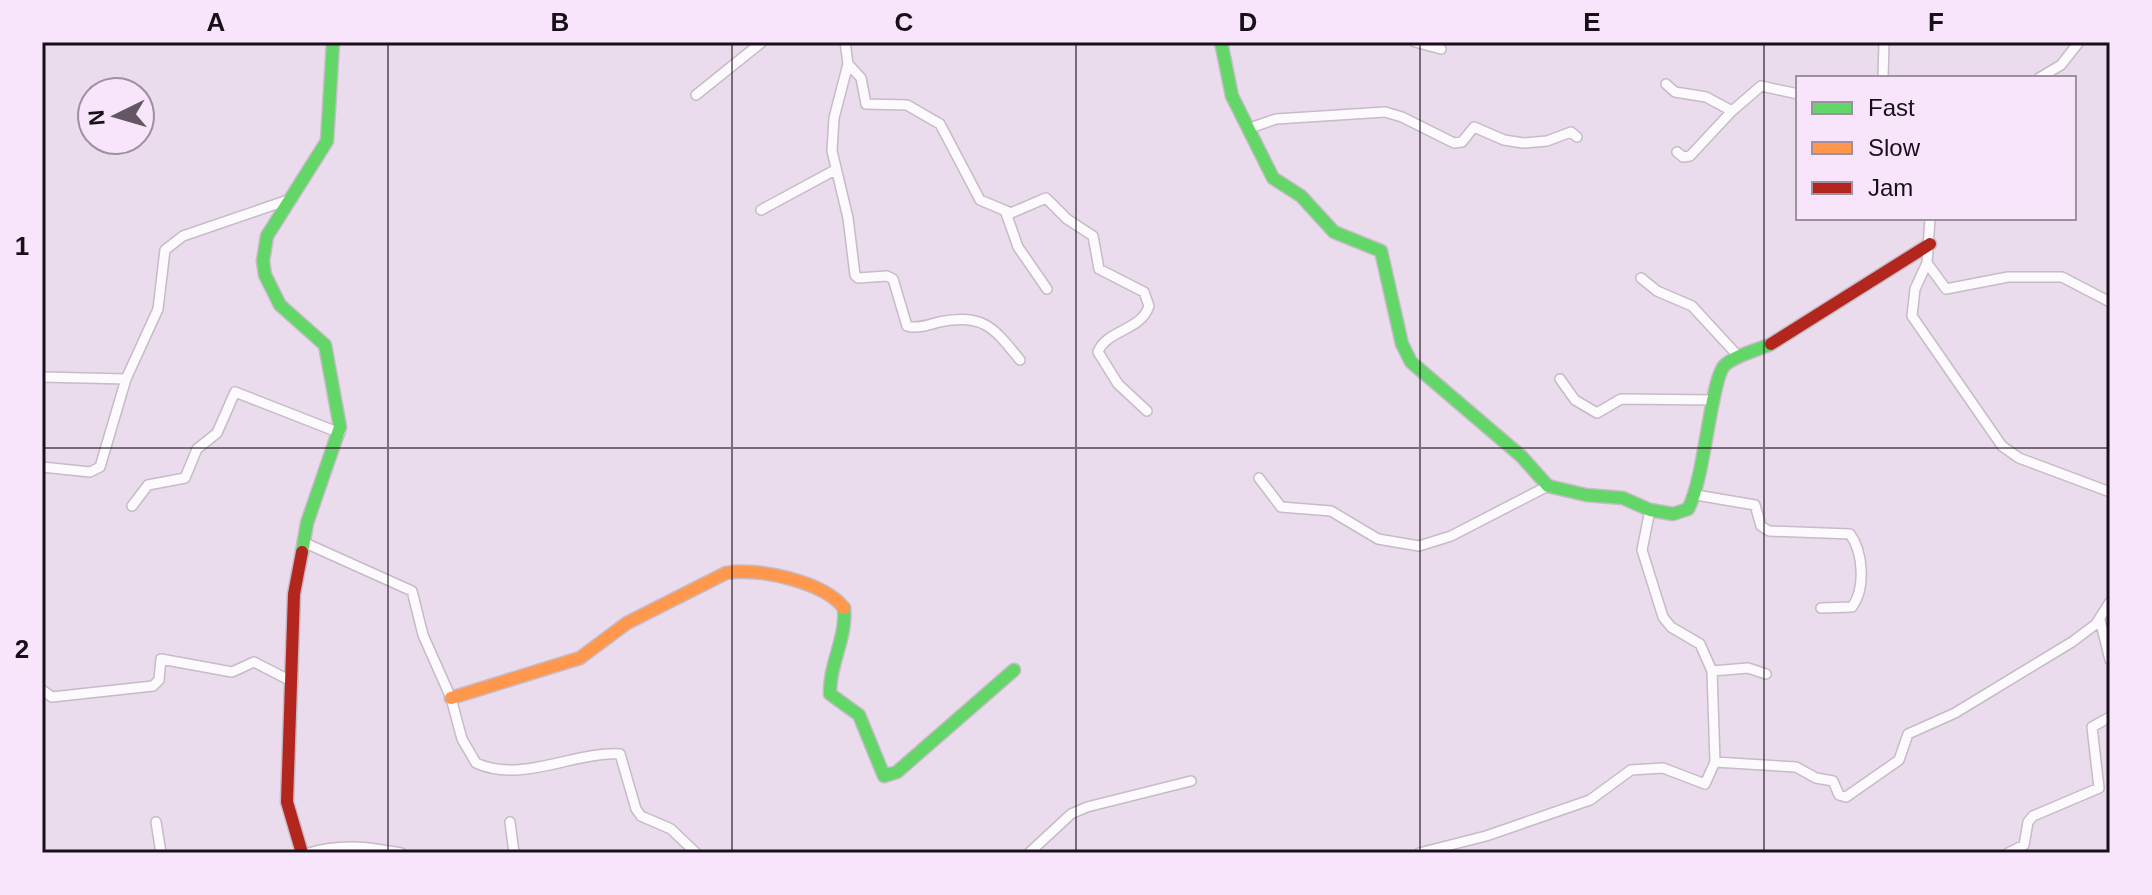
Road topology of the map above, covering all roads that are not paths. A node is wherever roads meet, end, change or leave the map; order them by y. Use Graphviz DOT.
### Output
graph roads {
  1 [pos="762,42"];
  2 [pos="845,42"];
  3 [pos="1221,42"];
  4 [pos="1415,42"];
  5 [pos="1884,42"];
  6 [pos="2079,42"];
  7 [pos="1441,49"];
  8 [pos="333,53"];
  9 [pos="848,64"];
  10 [pos="1883,76"];
  11 [pos="2042,76"];
  12 [pos="1666,84"];
  13 [pos="1796,94"];
  14 [pos="696,95"];
  15 [pos="1732,111"];
  16 [pos="1250,128"];
  17 [pos="1577,137"];
  18 [pos="1677,152"];
  19 [pos="835,170"];
  20 [pos="288,200"];
  21 [pos="761,210"];
  22 [pos="1006,213"];
  23 [pos="1930,220"];
  24 [pos="1930,244"];
  25 [pos="1927,263"];
  26 [pos="1641,278"];
  27 [pos="1047,289"];
  28 [pos="2108,301"];
  29 [pos="2110,312"];
  30 [pos="1739,357"];
  31 [pos="1020,360"];
  32 [pos="42,377"];
  33 [pos="126,379"];
  34 [pos="1560,379"];
  35 [pos="1714,400"];
  36 [pos="1147,411"];
  37 [pos="340,433"];
  38 [pos="42,467"];
  39 [pos="1259,478"];
  40 [pos="1548,486"];
  41 [pos="2110,492"];
  42 [pos="1696,495"];
  43 [pos="132,506"];
  44 [pos="1650,510"];
  45 [pos="303,542"];
  46 [pos="2110,602"];
  47 [pos="1821,608"];
  48 [pos="2100,620"];
  49 [pos="2110,660"];
  50 [pos="1014,670"];
  51 [pos="1712,671"];
  52 [pos="1766,674"];
  53 [pos="293,682"];
  54 [pos="42,690"];
  55 [pos="451,698"];
  56 [pos="2110,717"];
  57 [pos="1715,762"];
  58 [pos="1191,781"];
  59 [pos="156,822"];
  60 [pos="510,822"];
  61 [pos="161,853"];
  62 [pos="302,853"];
  63 [pos="309,853"];
  64 [pos="401,853"];
  65 [pos="514,853"];
  66 [pos="696,853"];
  67 [pos="1029,853"];
  68 [pos="1419,853"];
  69 [pos="2008,853"];
  1 -- 14 [label="street"];
  2 -- 9 [label="street"];
  3 -- 16 [label="street"];
  4 -- 7 [label="street"];
  5 -- 10 [label="street"];
  6 -- 11 [label="street"];
  8 -- 20 [label="street"];
  9 -- 19 [label="street"];
  9 -- 22 [label="street"];
  12 -- 15 [label="street"];
  13 -- 15 [label="street"];
  15 -- 18 [label="street"];
  16 -- 17 [label="street"];
  16 -- 40 [label="street"];
  19 -- 21 [label="street"];
  19 -- 31 [label="street"];
  20 -- 33 [label="street"];
  20 -- 37 [label="street"];
  22 -- 27 [label="street"];
  22 -- 36 [label="street"];
  23 -- 24 [label="street"];
  24 -- 25 [label="street"];
  24 -- 30 [label="street"];
  25 -- 28 [label="street"];
  25 -- 41 [label="street"];
  26 -- 30 [label="street"];
  28 -- 29 [label="street"];
  30 -- 35 [label="street"];
  32 -- 33 [label="street"];
  33 -- 38 [label="street"];
  34 -- 35 [label="street"];
  35 -- 42 [label="street"];
  37 -- 43 [label="street"];
  37 -- 45 [label="street"];
  39 -- 40 [label="street"];
  40 -- 44 [label="street"];
  42 -- 44 [label="street"];
  42 -- 47 [label="street"];
  44 -- 51 [label="street"];
  45 -- 53 [label="street"];
  45 -- 55 [label="street"];
  46 -- 48 [label="street"];
  48 -- 49 [label="street"];
  48 -- 57 [label="street"];
  50 -- 55 [label="street"];
  51 -- 52 [label="street"];
  51 -- 57 [label="street"];
  53 -- 54 [label="street"];
  53 -- 62 [label="street"];
  55 -- 66 [label="street"];
  56 -- 69 [label="street"];
  57 -- 68 [label="street"];
  58 -- 67 [label="street"];
  59 -- 61 [label="street"];
  60 -- 65 [label="street"];
  63 -- 64 [label="street"];
}
